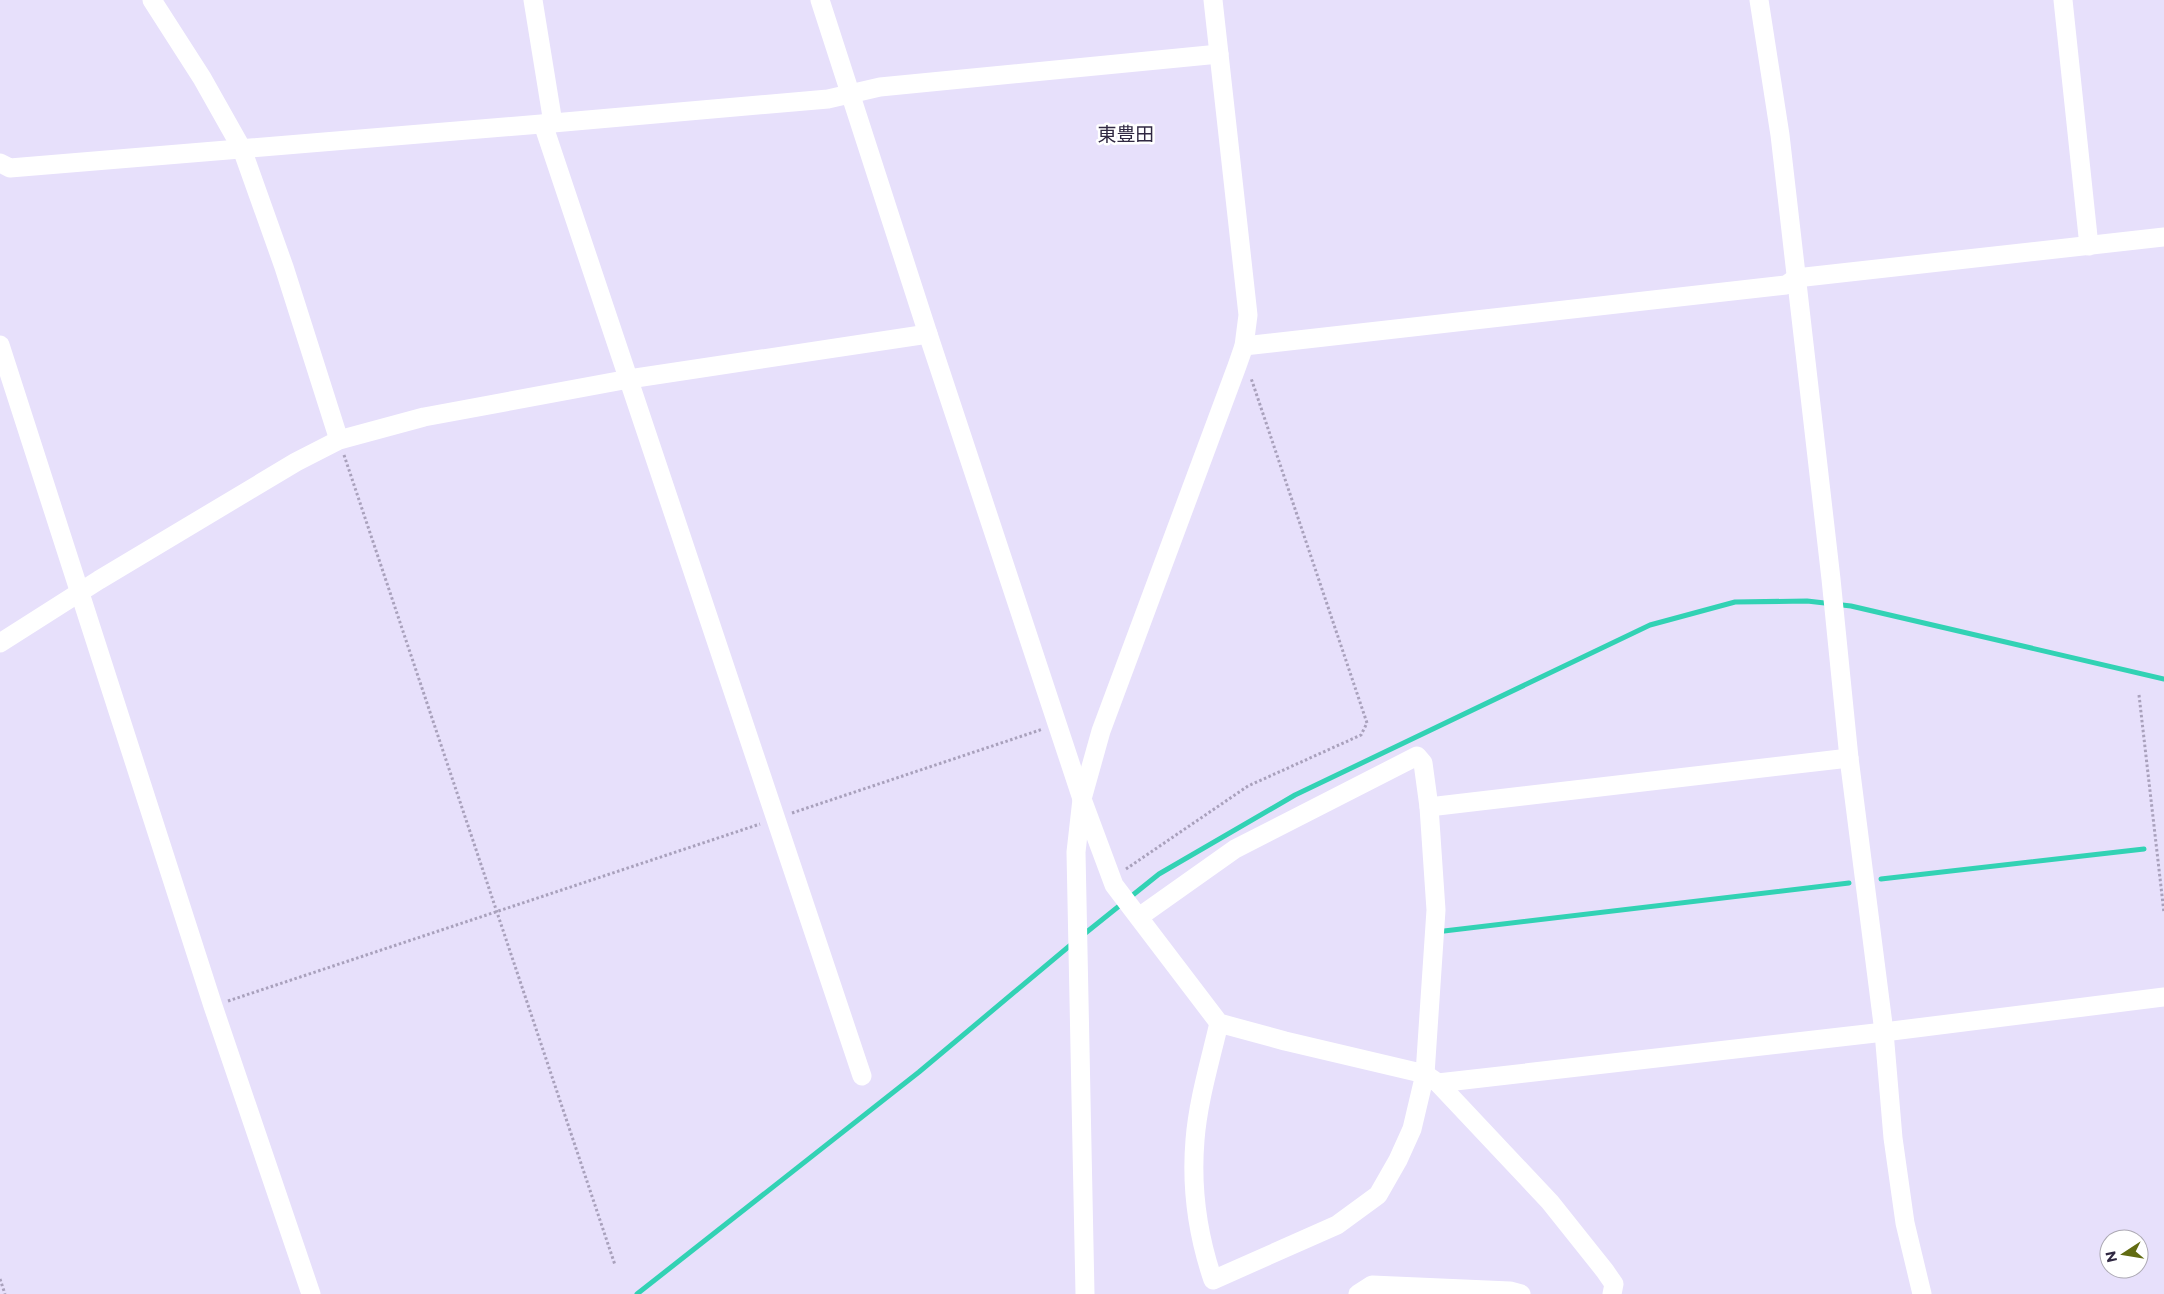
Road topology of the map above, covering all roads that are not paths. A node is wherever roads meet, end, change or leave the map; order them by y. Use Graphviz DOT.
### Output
graph roads {
  1 [pos="152,0"];
  2 [pos="533,0"];
  3 [pos="820,0"];
  4 [pos="1213,0"];
  5 [pos="1759,0"];
  6 [pos="2063,0"];
  7 [pos="1219,54"];
  8 [pos="851,93"];
  9 [pos="548,124"];
  10 [pos="242,149"];
  11 [pos="0,163"];
  12 [pos="2164,237"];
  13 [pos="2089,246"];
  14 [pos="1796,278"];
  15 [pos="928,334"];
  16 [pos="0,345"];
  17 [pos="1244,346"];
  18 [pos="628,379"];
  19 [pos="339,440"];
  20 [pos="81,592"];
  21 [pos="0,643"];
  22 [pos="1849,758"];
  23 [pos="1082,799"];
  24 [pos="1430,807"];
  25 [pos="1139,917"];
  26 [pos="2164,997"];
  27 [pos="1219,1024"];
  28 [pos="1884,1032"];
  29 [pos="862,1076"];
  30 [pos="1432,1078"];
  31 [pos="1215,1287"];
  32 [pos="1398,1290"];
  33 [pos="311,1294"];
  34 [pos="1085,1294"];
  35 [pos="1358,1294"];
  36 [pos="1521,1294"];
  37 [pos="1612,1294"];
  38 [pos="1922,1294"];
  1 -- 10 [label="street"];
  2 -- 9 [label="street"];
  3 -- 8 [label="street"];
  4 -- 7 [label="street"];
  5 -- 14 [label="street"];
  6 -- 13 [label="street"];
  7 -- 8 [label="street"];
  7 -- 17 [label="street"];
  8 -- 9 [label="street"];
  8 -- 15 [label="street"];
  9 -- 10 [label="street"];
  9 -- 18 [label="street"];
  10 -- 11 [label="street"];
  10 -- 19 [label="street"];
  12 -- 13 [label="street"];
  13 -- 14 [label="street"];
  14 -- 17 [label="street"];
  14 -- 22 [label="street"];
  15 -- 18 [label="street"];
  15 -- 23 [label="street"];
  16 -- 20 [label="street"];
  17 -- 23 [label="street"];
  18 -- 19 [label="street"];
  18 -- 29 [label="street"];
  19 -- 20 [label="street"];
  20 -- 21 [label="street"];
  20 -- 33 [label="street"];
  22 -- 24 [label="street"];
  22 -- 28 [label="street"];
  23 -- 25 [label="street"];
  23 -- 34 [label="street"];
  24 -- 25 [label="street"];
  24 -- 30 [label="street"];
  25 -- 27 [label="street"];
  26 -- 28 [label="street"];
  27 -- 30 [label="street"];
  27 -- 31 [label="street"];
  28 -- 30 [label="street"];
  28 -- 38 [label="street"];
  30 -- 31 [label="street"];
  30 -- 37 [label="street"];
  32 -- 35 [label="street"];
  32 -- 36 [label="street"];
}
